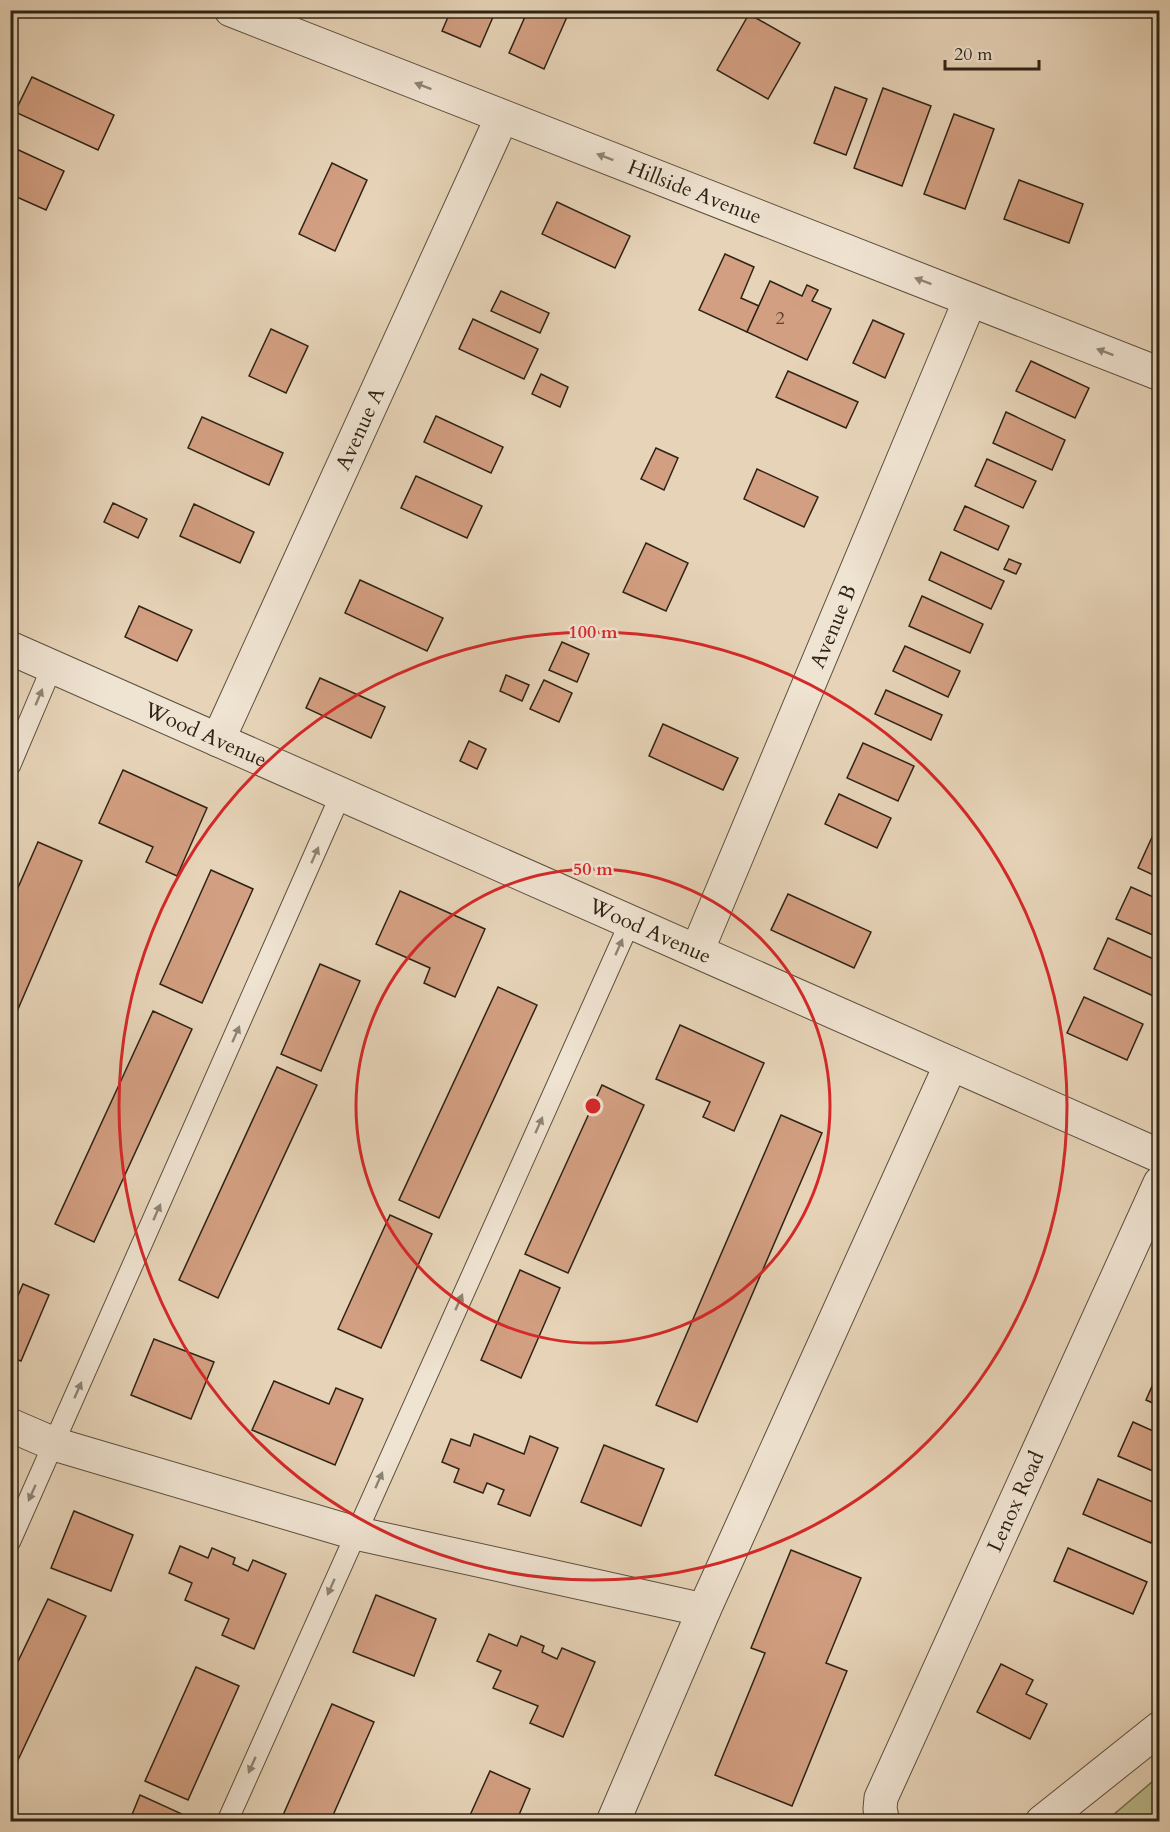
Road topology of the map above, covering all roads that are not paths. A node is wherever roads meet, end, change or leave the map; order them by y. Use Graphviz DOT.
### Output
graph roads {
  1 [pos="231,10"];
  2 [pos="502,117"];
  3 [pos="970,300"];
  4 [pos="1160,374"];
  5 [pos="10,648"];
  6 [pos="52,667"];
  7 [pos="218,740"];
  8 [pos="10,766"];
  9 [pos="342,794"];
  10 [pos="630,922"];
  11 [pos="697,951"];
  12 [pos="951,1064"];
  13 [pos="1160,1156"];
  14 [pos="1160,1183"];
  15 [pos="10,1425"];
  16 [pos="54,1444"];
  17 [pos="355,1533"];
  18 [pos="10,1542"];
  19 [pos="704,1610"];
  20 [pos="1160,1728"];
  21 [pos="227,1821"];
  22 [pos="613,1821"];
  23 [pos="883,1821"];
  24 [pos="1042,1821"];
  2 -- 1 [label="street, Hillside Avenue, one-way"];
  3 -- 2 [label="street, Hillside Avenue, one-way"];
  2 -- 7 [label="street, Avenue A"];
  4 -- 3 [label="street, Hillside Avenue, one-way"];
  3 -- 11 [label="street, Avenue B"];
  5 -- 6 [label="street, Wood Avenue"];
  6 -- 7 [label="street, Wood Avenue"];
  8 -- 6 [label="lane, one-way"];
  7 -- 9 [label="street, Wood Avenue"];
  9 -- 10 [label="street, Wood Avenue"];
  16 -- 9 [label="lane, one-way"];
  10 -- 11 [label="street, Wood Avenue"];
  17 -- 10 [label="lane, one-way"];
  11 -- 12 [label="street, Wood Avenue"];
  12 -- 13 [label="street, Wood Avenue"];
  12 -- 19 [label="street"];
  14 -- 23 [label="street, Lenox Road"];
  15 -- 16 [label="street"];
  16 -- 17 [label="street"];
  16 -- 18 [label="lane, one-way"];
  17 -- 19 [label="street"];
  17 -- 21 [label="lane, one-way"];
  19 -- 22 [label="street"];
  20 -- 24 [label="street"];
}
